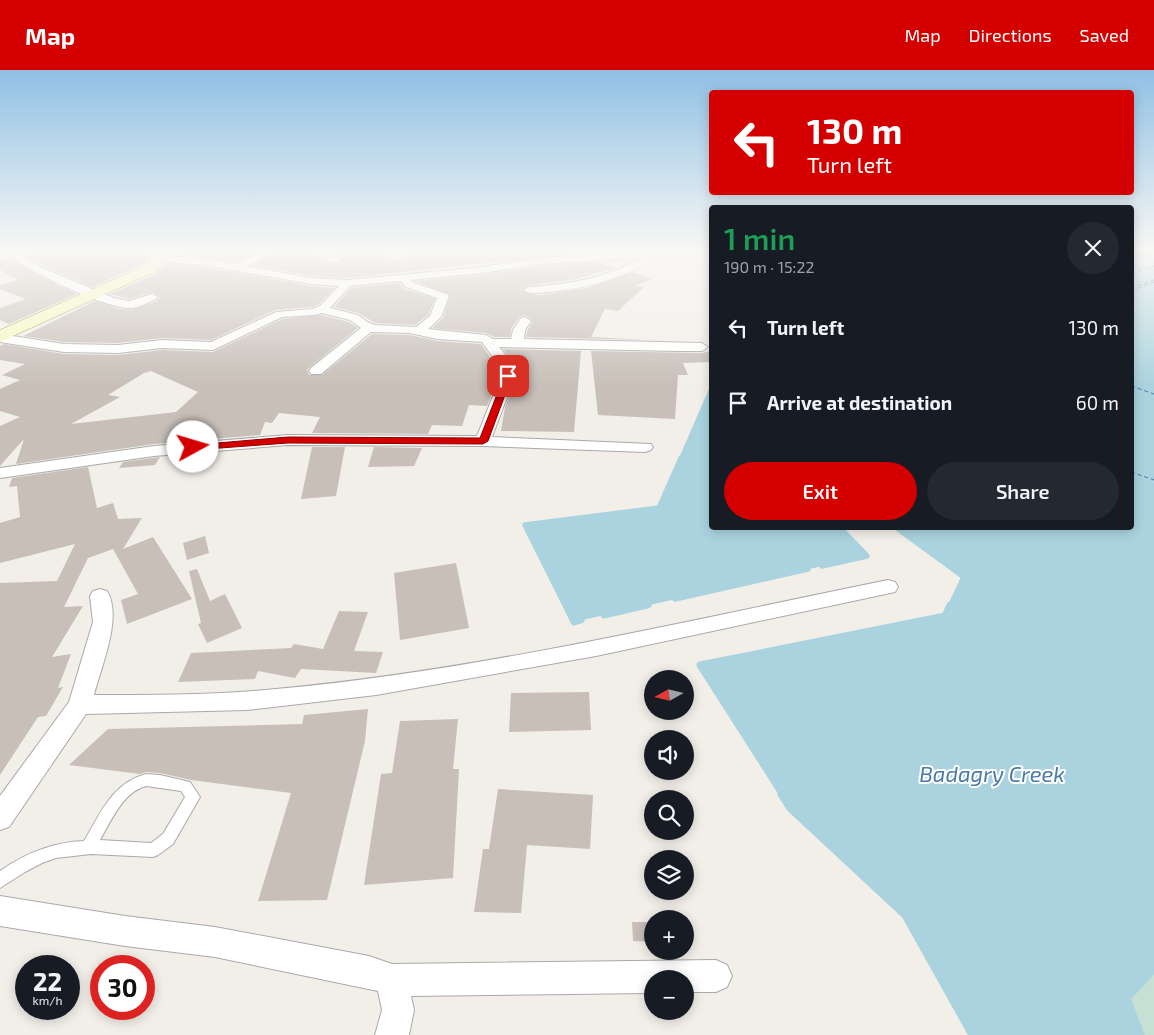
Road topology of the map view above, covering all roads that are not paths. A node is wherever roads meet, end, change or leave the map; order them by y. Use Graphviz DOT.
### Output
graph roads {
  1 [pos="89,297"];
  2 [pos="100,297"];
  3 [pos="152,297"];
  4 [pos="333,297"];
  5 [pos="443,297"];
  6 [pos="321,309"];
  7 [pos="525,321"];
  8 [pos="369,328"];
  9 [pos="417,331"];
  10 [pos="3,333"];
  11 [pos="517,342"];
  12 [pos="491,343"];
  13 [pos="702,347"];
  14 [pos="316,371"];
  15 [pos="483,441"];
  16 [pos="645,447"];
  17 [pos="1,475"];
  18 [pos="888,587"];
  19 [pos="100,596"];
  20 [pos="80,705"];
  21 [pos="0,818"];
  22 [pos="89,846"];
  23 [pos="0,880"];
  24 [pos="0,912"];
  25 [pos="716,976"];
  26 [pos="392,980"];
  27 [pos="392,1035"];
  1 -- 10 [label="main road"];
  2 -- 3 [label="street"];
  4 -- 6 [label="street"];
  5 -- 9 [label="street"];
  6 -- 8 [label="street"];
  6 -- 10 [label="street"];
  7 -- 11 [label="street"];
  8 -- 9 [label="street"];
  8 -- 14 [label="street"];
  9 -- 12 [label="street"];
  11 -- 12 [label="street"];
  11 -- 13 [label="street"];
  12 -- 15 [label="street"];
  15 -- 16 [label="street"];
  15 -- 17 [label="street"];
  18 -- 20 [label="street"];
  19 -- 20 [label="street"];
  20 -- 21 [label="street"];
  22 -- 22 [label="lane"];
  22 -- 23 [label="lane"];
  24 -- 26 [label="street"];
  25 -- 26 [label="street"];
  26 -- 27 [label="street"];
}
